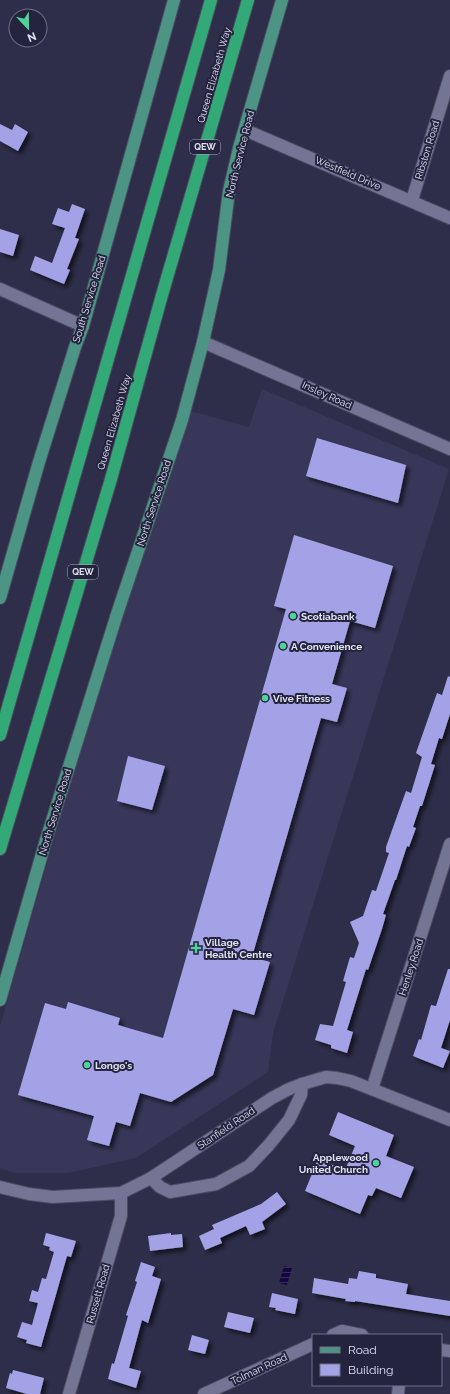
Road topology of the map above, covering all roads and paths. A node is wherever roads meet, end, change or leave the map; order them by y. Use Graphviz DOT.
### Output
graph roads {
  1 [pos="174,0"];
  2 [pos="210,0"];
  3 [pos="248,0"];
  4 [pos="282,0"];
  5 [pos="450,76"];
  6 [pos="245,130"];
  7 [pos="412,200"];
  8 [pos="450,218"];
  9 [pos="0,290"];
  10 [pos="83,326"];
  11 [pos="203,342"];
  12 [pos="450,449"];
  13 [pos="0,598"];
  14 [pos="0,735"];
  15 [pos="450,844"];
  16 [pos="0,849"];
  17 [pos="0,1000"];
  18 [pos="302,1084"];
  19 [pos="372,1089"];
  20 [pos="450,1120"];
  21 [pos="151,1178"];
  22 [pos="0,1187"];
  23 [pos="121,1193"];
  24 [pos="336,1334"];
  25 [pos="357,1334"];
  26 [pos="312,1344"];
  27 [pos="69,1394"];
  28 [pos="204,1394"];
  1 -- 10 [label="main road, South Service Road"];
  2 -- 14 [label="highway"];
  3 -- 16 [label="highway, Queen Elizabeth Way / QEW"];
  4 -- 6 [label="main road, North Service Road"];
  5 -- 7 [label="street, Ribston Road"];
  6 -- 7 [label="street, Westfield Drive"];
  6 -- 11 [label="main road, North Service Road"];
  7 -- 8 [label="street, Westfield Drive"];
  9 -- 10 [label="street"];
  10 -- 13 [label="main road, South Service Road"];
  11 -- 12 [label="street, Insley Road"];
  11 -- 17 [label="main road, North Service Road"];
  15 -- 19 [label="street, Henley Road"];
  18 -- 19 [label="street, Stanfield Road"];
  18 -- 21 [label="street, Stanfield Road"];
  18 -- 21 [label="street"];
  19 -- 20 [label="street, Stanfield Road"];
  21 -- 23 [label="street, Stanfield Road"];
  22 -- 23 [label="street, Stanfield Road"];
  23 -- 27 [label="street, Russett Road"];
  24 -- 25 [label="street"];
  26 -- 28 [label="street, Tolman Road"];
}
